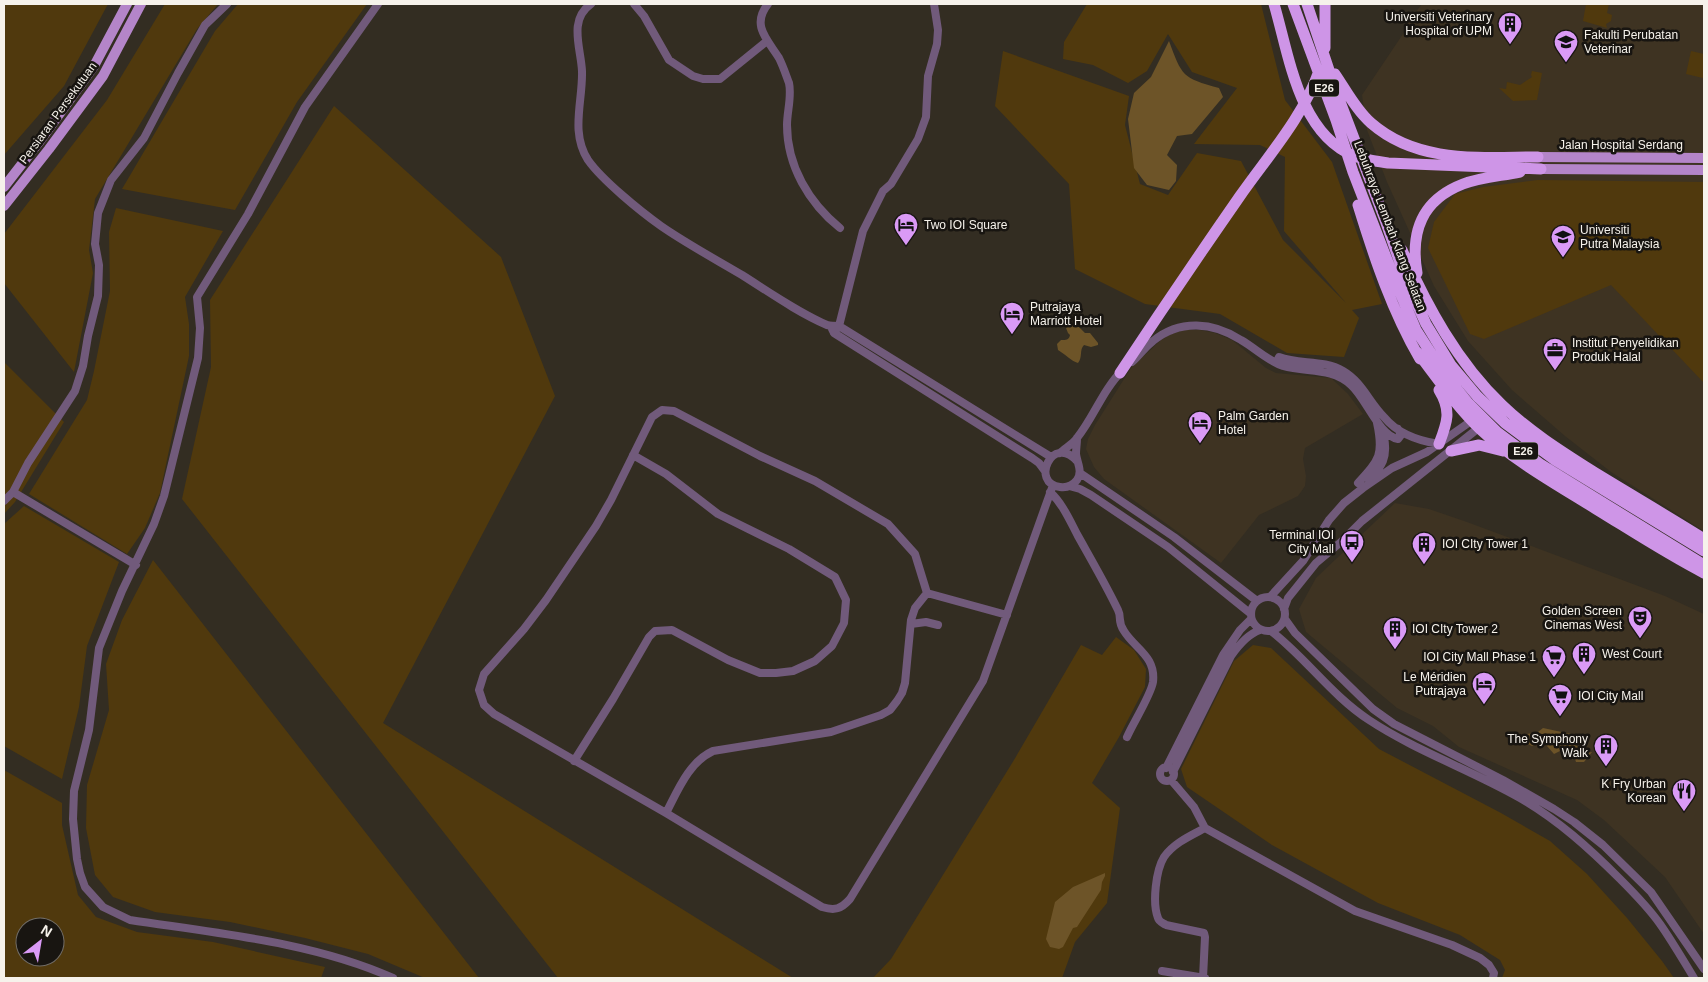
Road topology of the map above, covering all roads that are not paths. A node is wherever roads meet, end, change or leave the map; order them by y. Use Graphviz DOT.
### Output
graph roads {
  1 [pos="128,4"];
  2 [pos="141,4"];
  3 [pos="227,4"];
  4 [pos="378,4"];
  5 [pos="591,4"];
  6 [pos="634,4"];
  7 [pos="768,4"];
  8 [pos="934,4"];
  9 [pos="1274,4"];
  10 [pos="1293,4"];
  11 [pos="1307,4"];
  12 [pos="1325,4"];
  13 [pos="767,41"];
  14 [pos="1327,62"];
  15 [pos="1704,158"];
  16 [pos="1540,163"];
  17 [pos="1704,170"];
  18 [pos="1353,172"];
  19 [pos="4,187"];
  20 [pos="4,206"];
  21 [pos="1385,220"];
  22 [pos="840,228"];
  23 [pos="1401,282"];
  24 [pos="1420,289"];
  25 [pos="829,326"];
  26 [pos="838,326"];
  27 [pos="834,333"];
  28 [pos="1417,352"];
  29 [pos="1120,374"];
  30 [pos="1361,390"];
  31 [pos="1500,402"];
  32 [pos="1376,419"];
  33 [pos="1475,424"];
  34 [pos="1382,428"];
  35 [pos="1398,429"];
  36 [pos="1077,438"];
  37 [pos="1438,444"];
  38 [pos="1451,451"];
  39 [pos="1060,453"];
  40 [pos="633,455"];
  41 [pos="1514,456"];
  42 [pos="1052,457"];
  43 [pos="1077,461"];
  44 [pos="1045,471"];
  45 [pos="1080,473"];
  46 [pos="1360,485"];
  47 [pos="1069,486"];
  48 [pos="1051,488"];
  49 [pos="13,492"];
  50 [pos="4,501"];
  51 [pos="1704,539"];
  52 [pos="1704,551"];
  53 [pos="136,565"];
  54 [pos="1704,565"];
  55 [pos="1704,573"];
  56 [pos="927,593"];
  57 [pos="1270,597"];
  58 [pos="1258,601"];
  59 [pos="1284,609"];
  60 [pos="1007,615"];
  61 [pos="1251,616"];
  62 [pos="1284,619"];
  63 [pos="911,624"];
  64 [pos="938,625"];
  65 [pos="1260,630"];
  66 [pos="1270,632"];
  67 [pos="1127,736"];
  68 [pos="574,761"];
  69 [pos="1170,773"];
  70 [pos="666,813"];
  71 [pos="1205,828"];
  72 [pos="1704,968"];
  73 [pos="1162,972"];
  74 [pos="393,978"];
  75 [pos="1204,978"];
  76 [pos="1493,978"];
  77 [pos="1694,978"];
  1 -- 19 [label="main road, Persiaran Persekutuan"];
  2 -- 20 [label="main road, Persiaran Persekutuan"];
  3 -- 49 [label="street"];
  4 -- 53 [label="street"];
  5 -- 25 [label="street"];
  6 -- 13 [label="street"];
  7 -- 13 [label="street"];
  8 -- 26 [label="street"];
  9 -- 16 [label="highway"];
  10 -- 18 [label="highway, Lebuhraya Lembah Klang Selatan / E26"];
  11 -- 14 [label="highway, Lebuhraya Lembah Klang Selatan / E26"];
  12 -- 29 [label="highway"];
  13 -- 22 [label="street"];
  14 -- 16 [label="highway"];
  14 -- 21 [label="highway, Lebuhraya Lembah Klang Selatan / E26"];
  15 -- 16 [label="main road, Jalan Hospital Serdang"];
  16 -- 17 [label="main road, Jalan Hospital Serdang"];
  16 -- 24 [label="highway"];
  18 -- 23 [label="highway, Lebuhraya Lembah Klang Selatan / E26"];
  18 -- 28 [label="highway"];
  21 -- 23 [label="highway, Lebuhraya Lembah Klang Selatan / E26"];
  21 -- 24 [label="highway"];
  23 -- 52 [label="highway, Lebuhraya Lembah Klang Selatan / E26"];
  23 -- 54 [label="highway, Lebuhraya Lembah Klang Selatan / E26"];
  24 -- 31 [label="highway"];
  25 -- 26 [label="street"];
  25 -- 27 [label="street"];
  26 -- 27 [label="street"];
  26 -- 42 [label="street"];
  27 -- 44 [label="street"];
  28 -- 33 [label="highway"];
  28 -- 37 [label="highway"];
  29 -- 30 [label="street"];
  29 -- 36 [label="street"];
  30 -- 32 [label="street"];
  30 -- 35 [label="street"];
  31 -- 33 [label="street"];
  31 -- 51 [label="highway"];
  32 -- 34 [label="street"];
  32 -- 46 [label="street"];
  33 -- 37 [label="street"];
  33 -- 38 [label="street"];
  33 -- 41 [label="highway"];
  34 -- 35 [label="street"];
  34 -- 46 [label="street"];
  35 -- 37 [label="street"];
  36 -- 39 [label="street"];
  36 -- 43 [label="street"];
  37 -- 46 [label="street"];
  38 -- 41 [label="highway"];
  38 -- 59 [label="street"];
  39 -- 42 [label="street"];
  39 -- 43 [label="street"];
  40 -- 56 [label="street"];
  40 -- 68 [label="street"];
  40 -- 68 [label="street"];
  41 -- 55 [label="highway"];
  42 -- 44 [label="street"];
  43 -- 45 [label="street"];
  44 -- 48 [label="street"];
  45 -- 47 [label="street"];
  45 -- 58 [label="street"];
  46 -- 57 [label="street"];
  47 -- 48 [label="street"];
  47 -- 61 [label="street"];
  48 -- 60 [label="street"];
  48 -- 67 [label="street"];
  49 -- 50 [label="street"];
  49 -- 53 [label="street"];
  53 -- 74 [label="street"];
  56 -- 60 [label="street"];
  56 -- 63 [label="street"];
  57 -- 58 [label="street"];
  57 -- 59 [label="street"];
  58 -- 61 [label="street"];
  59 -- 62 [label="street"];
  60 -- 70 [label="street"];
  61 -- 65 [label="street"];
  61 -- 69 [label="street"];
  62 -- 66 [label="street"];
  62 -- 72 [label="street"];
  63 -- 64 [label="street"];
  63 -- 70 [label="street"];
  65 -- 66 [label="street"];
  65 -- 69 [label="street"];
  66 -- 77 [label="street"];
  68 -- 70 [label="street"];
  69 -- 71 [label="street"];
  71 -- 75 [label="street"];
  71 -- 76 [label="street"];
  73 -- 75 [label="street"];
}
